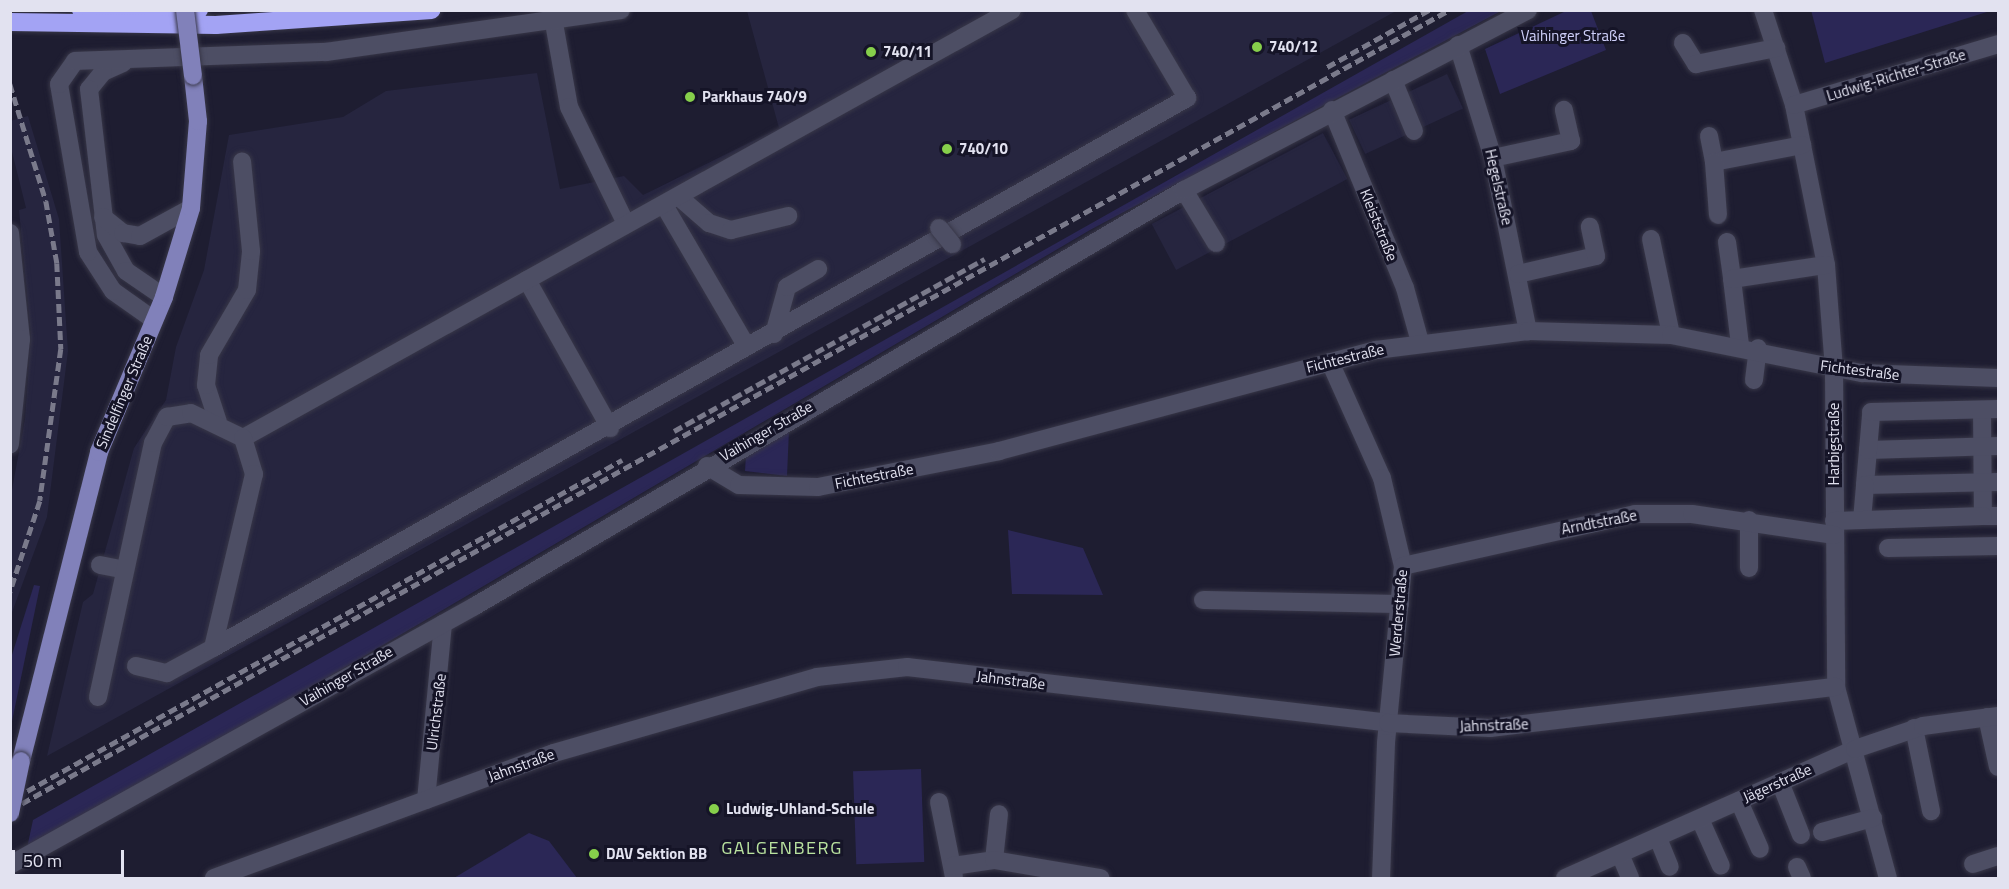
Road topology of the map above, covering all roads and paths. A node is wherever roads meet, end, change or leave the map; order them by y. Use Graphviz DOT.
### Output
graph roads {
  1 [pos="81,10"];
  2 [pos="184,10"];
  3 [pos="199,10"];
  4 [pos="431,10"];
  5 [pos="621,10"];
  6 [pos="1012,10"];
  7 [pos="1135,10"];
  8 [pos="1528,10"];
  9 [pos="1763,10"];
  10 [pos="10,22"];
  11 [pos="554,23"];
  12 [pos="1683,43"];
  13 [pos="1998,44"];
  14 [pos="1458,45"];
  15 [pos="1776,48"];
  16 [pos="127,61"];
  17 [pos="1393,80"];
  18 [pos="1187,98"];
  19 [pos="1794,105"];
  20 [pos="1332,110"];
  21 [pos="1564,110"];
  22 [pos="1414,131"];
  23 [pos="1709,136"];
  24 [pos="1802,145"];
  25 [pos="1493,158"];
  26 [pos="242,161"];
  27 [pos="1714,162"];
  28 [pos="1184,190"];
  29 [pos="672,201"];
  30 [pos="191,208"];
  31 [pos="1719,215"];
  32 [pos="788,216"];
  33 [pos="103,217"];
  34 [pos="626,224"];
  35 [pos="1590,226"];
  36 [pos="939,228"];
  37 [pos="10,233"];
  38 [pos="1651,239"];
  39 [pos="1727,242"];
  40 [pos="1215,243"];
  41 [pos="1826,265"];
  42 [pos="818,269"];
  43 [pos="1518,273"];
  44 [pos="1732,279"];
  45 [pos="527,280"];
  46 [pos="164,297"];
  47 [pos="154,320"];
  48 [pos="1528,331"];
  49 [pos="774,334"];
  50 [pos="1671,335"];
  51 [pos="1420,342"];
  52 [pos="747,347"];
  53 [pos="1749,347"];
  54 [pos="1330,362"];
  55 [pos="1834,369"];
  56 [pos="1998,378"];
  57 [pos="1754,380"];
  58 [pos="1990,410"];
  59 [pos="218,422"];
  60 [pos="610,428"];
  61 [pos="243,438"];
  62 [pos="10,444"];
  63 [pos="1990,447"];
  64 [pos="1868,450"];
  65 [pos="707,466"];
  66 [pos="1991,482"];
  67 [pos="1865,485"];
  68 [pos="1991,516"];
  69 [pos="1749,520"];
  70 [pos="1862,520"];
  71 [pos="1834,528"];
  72 [pos="1998,546"];
  73 [pos="1888,548"];
  74 [pos="100,565"];
  75 [pos="1403,566"];
  76 [pos="1749,568"];
  77 [pos="125,570"];
  78 [pos="1203,600"];
  79 [pos="1400,604"];
  80 [pos="443,624"];
  81 [pos="213,648"];
  82 [pos="136,666"];
  83 [pos="1836,687"];
  84 [pos="98,697"];
  85 [pos="1993,716"];
  86 [pos="1388,723"];
  87 [pos="1914,728"];
  88 [pos="1855,749"];
  89 [pos="1998,767"];
  90 [pos="1780,782"];
  91 [pos="426,800"];
  92 [pos="1739,801"];
  93 [pos="939,802"];
  94 [pos="1932,811"];
  95 [pos="10,813"];
  96 [pos="999,814"];
  97 [pos="1700,819"];
  98 [pos="1874,822"];
  99 [pos="1801,835"];
  100 [pos="1823,837"];
  101 [pos="1658,838"];
  102 [pos="1760,849"];
  103 [pos="1620,854"];
  104 [pos="1998,856"];
  105 [pos="994,860"];
  106 [pos="1973,864"];
  107 [pos="10,865"];
  108 [pos="1720,866"];
  109 [pos="1670,867"];
  110 [pos="954,872"];
  111 [pos="1576,876"];
  112 [pos="225,877"];
  113 [pos="1100,879"];
  114 [pos="1381,879"];
  115 [pos="1630,879"];
  116 [pos="1888,879"];
  1 -- 3 [label="highway"];
  2 -- 30 [label="main road, Sindelfinger Straße, bridge"];
  4 -- 10 [label="highway"];
  5 -- 11 [label="street"];
  6 -- 29 [label="street"];
  7 -- 18 [label="street"];
  8 -- 14 [label="street, Vaihinger Straße"];
  9 -- 15 [label="street, Harbigstraße"];
  11 -- 16 [label="street"];
  11 -- 34 [label="street"];
  12 -- 15 [label="street"];
  13 -- 19 [label="street, Ludwig-Richter-Straße"];
  14 -- 17 [label="street, Vaihinger Straße"];
  14 -- 25 [label="street, Hegelstraße"];
  15 -- 19 [label="street, Harbigstraße"];
  16 -- 33 [label="street"];
  16 -- 47 [label="street"];
  17 -- 20 [label="street, Vaihinger Straße"];
  17 -- 22 [label="street"];
  18 -- 36 [label="street, bridge"];
  18 -- 49 [label="street"];
  19 -- 24 [label="street, Harbigstraße"];
  20 -- 28 [label="street, Vaihinger Straße"];
  20 -- 51 [label="street, Kleiststraße"];
  21 -- 25 [label="street"];
  23 -- 27 [label="street"];
  24 -- 27 [label="street"];
  24 -- 41 [label="street, Harbigstraße"];
  25 -- 43 [label="street, Hegelstraße"];
  26 -- 59 [label="street"];
  27 -- 31 [label="street"];
  28 -- 40 [label="street"];
  28 -- 65 [label="street, Vaihinger Straße"];
  29 -- 32 [label="street"];
  29 -- 34 [label="street"];
  29 -- 52 [label="street"];
  30 -- 33 [label="street"];
  30 -- 46 [label="main road, Sindelfinger Straße"];
  33 -- 46 [label="street"];
  34 -- 45 [label="street"];
  35 -- 43 [label="street"];
  37 -- 62 [label="street"];
  38 -- 50 [label="street"];
  39 -- 44 [label="street"];
  41 -- 44 [label="street"];
  41 -- 55 [label="street, Harbigstraße"];
  42 -- 49 [label="street"];
  43 -- 48 [label="street, Hegelstraße"];
  44 -- 53 [label="street"];
  45 -- 60 [label="street"];
  45 -- 61 [label="street"];
  46 -- 47 [label="main road, Sindelfinger Straße"];
  47 -- 95 [label="main road, Sindelfinger Straße, bridge"];
  48 -- 50 [label="street, Fichtestraße"];
  48 -- 51 [label="street, Fichtestraße"];
  49 -- 52 [label="street"];
  50 -- 53 [label="street, Fichtestraße"];
  51 -- 54 [label="street, Fichtestraße"];
  52 -- 60 [label="street"];
  53 -- 55 [label="street, Fichtestraße"];
  53 -- 57 [label="street"];
  54 -- 65 [label="street, Fichtestraße"];
  54 -- 75 [label="street, Werderstraße"];
  55 -- 56 [label="street, Fichtestraße"];
  55 -- 71 [label="street, Harbigstraße"];
  58 -- 63 [label="street"];
  58 -- 64 [label="street"];
  59 -- 61 [label="street"];
  59 -- 77 [label="street"];
  60 -- 81 [label="street"];
  61 -- 81 [label="street"];
  63 -- 64 [label="street"];
  63 -- 66 [label="street"];
  64 -- 67 [label="street"];
  65 -- 80 [label="street, Vaihinger Straße"];
  66 -- 67 [label="street"];
  66 -- 68 [label="street"];
  67 -- 70 [label="street"];
  68 -- 70 [label="street, Arndtstraße"];
  69 -- 71 [label="street, Arndtstraße"];
  69 -- 75 [label="street, Arndtstraße"];
  69 -- 76 [label="street"];
  70 -- 71 [label="street, Arndtstraße"];
  71 -- 83 [label="street, Harbigstraße"];
  72 -- 73 [label="street"];
  74 -- 77 [label="street"];
  75 -- 79 [label="street, Werderstraße"];
  77 -- 84 [label="street"];
  78 -- 79 [label="street"];
  79 -- 86 [label="street, Werderstraße"];
  80 -- 91 [label="street, Ulrichstraße"];
  80 -- 107 [label="street, Vaihinger Straße"];
  81 -- 82 [label="street"];
  83 -- 86 [label="street, Jahnstraße"];
  83 -- 88 [label="street, Harbigstraße"];
  85 -- 87 [label="street, Jägerstraße"];
  85 -- 89 [label="street"];
  86 -- 91 [label="street, Jahnstraße"];
  86 -- 114 [label="street, Werderstraße"];
  87 -- 88 [label="street, Jägerstraße"];
  87 -- 94 [label="street"];
  88 -- 90 [label="street, Jägerstraße"];
  88 -- 98 [label="street, Harbigstraße"];
  90 -- 92 [label="street, Jägerstraße"];
  90 -- 99 [label="street"];
  91 -- 112 [label="street, Jahnstraße"];
  92 -- 97 [label="street, Jägerstraße"];
  92 -- 102 [label="street"];
  93 -- 110 [label="street"];
  96 -- 105 [label="street"];
  97 -- 101 [label="street, Jägerstraße"];
  97 -- 108 [label="street"];
  98 -- 100 [label="street"];
  98 -- 116 [label="street, Harbigstraße"];
  101 -- 103 [label="street, Jägerstraße"];
  101 -- 109 [label="street"];
  103 -- 111 [label="street, Jägerstraße"];
  103 -- 115 [label="street"];
  104 -- 106 [label="street"];
  105 -- 110 [label="street"];
  105 -- 113 [label="street"];
}
